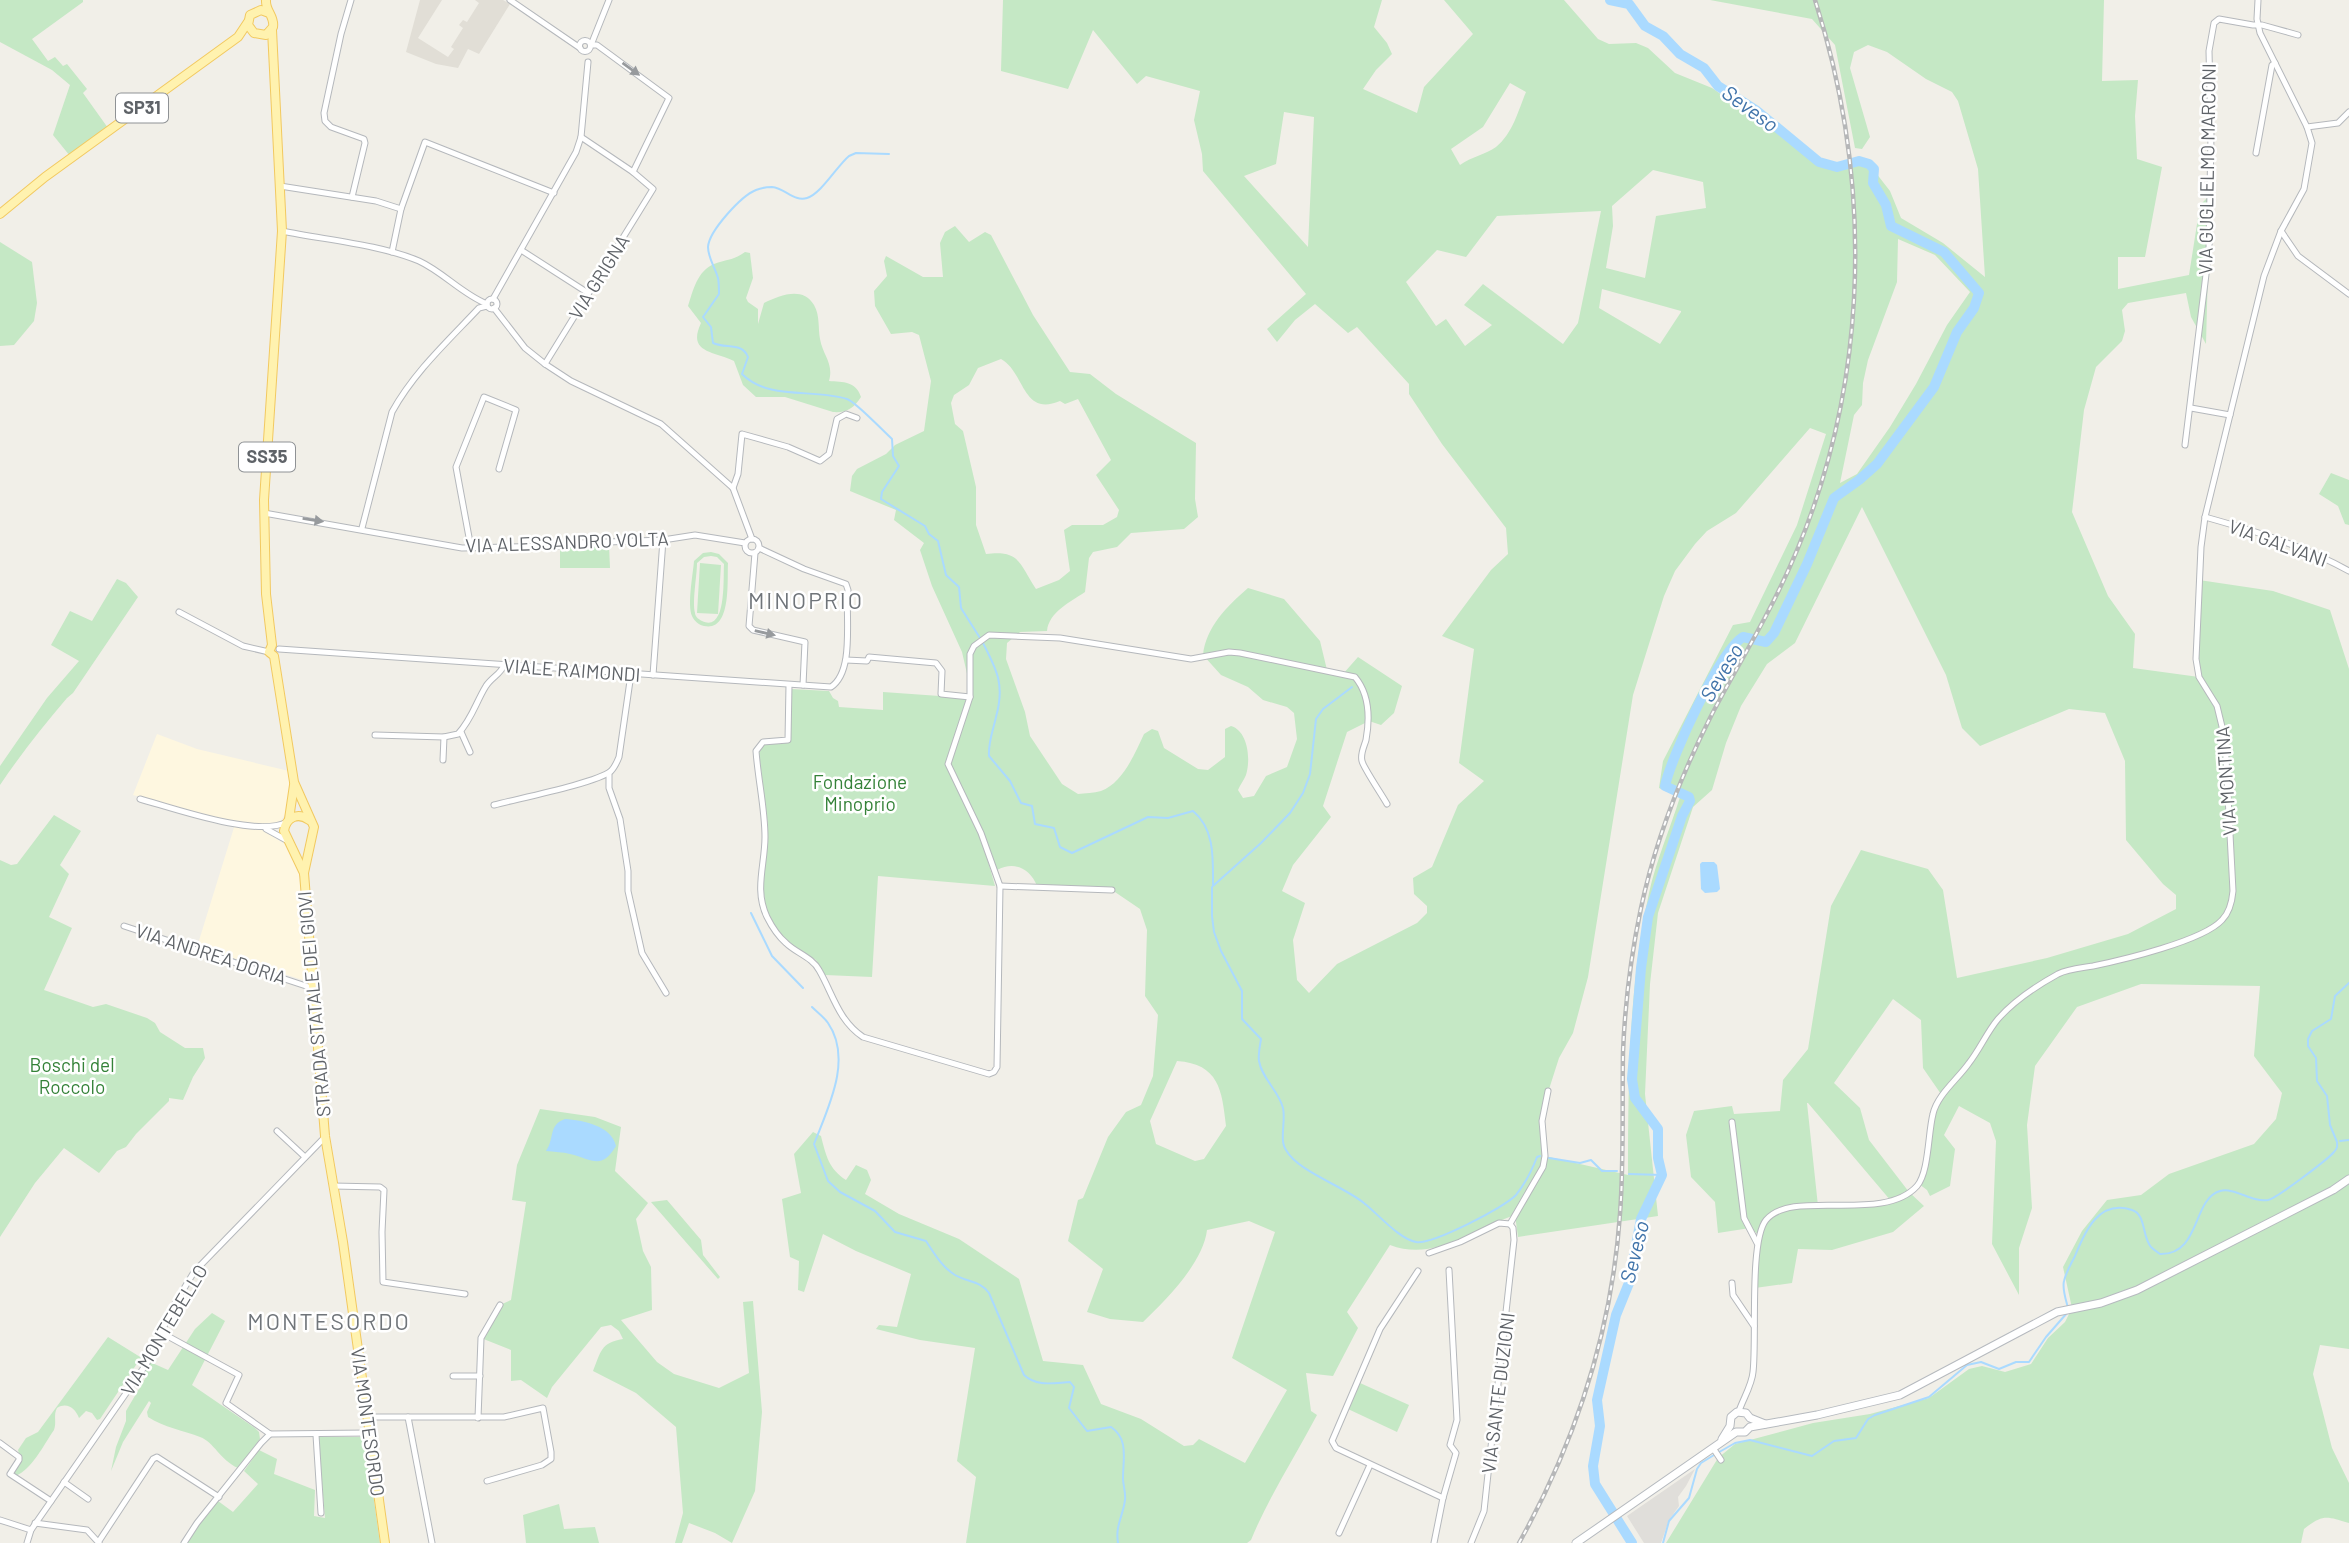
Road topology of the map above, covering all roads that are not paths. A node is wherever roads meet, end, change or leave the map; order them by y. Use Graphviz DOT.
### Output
graph roads {
  1 [pos="259,0"];
  2 [pos="266,0"];
  3 [pos="351,0"];
  4 [pos="510,0"];
  5 [pos="609,0"];
  6 [pos="2258,0"];
  7 [pos="253,12"];
  8 [pos="269,13"];
  9 [pos="248,22"];
  10 [pos="2258,25"];
  11 [pos="272,30"];
  12 [pos="258,34"];
  13 [pos="2298,35"];
  14 [pos="238,37"];
  15 [pos="585,46"];
  16 [pos="272,49"];
  17 [pos="2275,63"];
  18 [pos="2349,112"];
  19 [pos="2307,127"];
  20 [pos="581,137"];
  21 [pos="2256,153"];
  22 [pos="633,172"];
  23 [pos="280,186"];
  24 [pos="554,193"];
  25 [pos="352,197"];
  26 [pos="401,209"];
  27 [pos="0,214"];
  28 [pos="282,231"];
  29 [pos="2281,231"];
  30 [pos="521,250"];
  31 [pos="392,252"];
  32 [pos="588,293"];
  33 [pos="2349,294"];
  34 [pos="493,299"];
  35 [pos="487,305"];
  36 [pos="494,308"];
  37 [pos="545,364"];
  38 [pos="2191,408"];
  39 [pos="2230,415"];
  40 [pos="857,418"];
  41 [pos="2185,445"];
  42 [pos="499,469"];
  43 [pos="733,488"];
  44 [pos="264,513"];
  45 [pos="2205,517"];
  46 [pos="362,528"];
  47 [pos="752,539"];
  48 [pos="663,540"];
  49 [pos="745,543"];
  50 [pos="471,548"];
  51 [pos="757,550"];
  52 [pos="2349,571"];
  53 [pos="179,611"];
  54 [pos="274,651"];
  55 [pos="846,660"];
  56 [pos="504,665"];
  57 [pos="631,674"];
  58 [pos="653,676"];
  59 [pos="789,685"];
  60 [pos="803,685"];
  61 [pos="970,696"];
  62 [pos="461,732"];
  63 [pos="375,735"];
  64 [pos="444,737"];
  65 [pos="470,752"];
  66 [pos="443,760"];
  67 [pos="609,773"];
  68 [pos="294,782"];
  69 [pos="140,799"];
  70 [pos="1387,804"];
  71 [pos="494,805"];
  72 [pos="309,820"];
  73 [pos="288,821"];
  74 [pos="264,827"];
  75 [pos="311,841"];
  76 [pos="290,842"];
  77 [pos="304,873"];
  78 [pos="1000,886"];
  79 [pos="1112,890"];
  80 [pos="124,926"];
  81 [pos="312,986"];
  82 [pos="666,993"];
  83 [pos="1548,1091"];
  84 [pos="1732,1122"];
  85 [pos="276,1131"];
  86 [pos="325,1136"];
  87 [pos="327,1149"];
  88 [pos="307,1155"];
  89 [pos="2349,1179"];
  90 [pos="333,1186"];
  91 [pos="1510,1224"];
  92 [pos="1758,1246"];
  93 [pos="1429,1253"];
  94 [pos="1449,1270"];
  95 [pos="1418,1271"];
  96 [pos="1732,1283"];
  97 [pos="465,1294"];
  98 [pos="499,1305"];
  99 [pos="1754,1326"];
  100 [pos="162,1334"];
  101 [pos="453,1376"];
  102 [pos="480,1376"];
  103 [pos="1744,1398"];
  104 [pos="1739,1411"];
  105 [pos="366,1417"];
  106 [pos="408,1417"];
  107 [pos="478,1418"];
  108 [pos="1749,1420"];
  109 [pos="1733,1429"];
  110 [pos="369,1433"];
  111 [pos="270,1434"];
  112 [pos="316,1435"];
  113 [pos="0,1443"];
  114 [pos="1370,1465"];
  115 [pos="486,1481"];
  116 [pos="64,1482"];
  117 [pos="219,1497"];
  118 [pos="1443,1498"];
  119 [pos="88,1499"];
  120 [pos="51,1501"];
  121 [pos="321,1513"];
  122 [pos="0,1520"];
  123 [pos="35,1523"];
  124 [pos="31,1530"];
  125 [pos="1339,1533"];
  126 [pos="99,1542"];
  127 [pos="27,1543"];
  128 [pos="184,1543"];
  129 [pos="385,1543"];
  130 [pos="432,1543"];
  131 [pos="1434,1543"];
  132 [pos="1471,1543"];
  133 [pos="1576,1543"];
  1 -- 7 [label="main road"];
  2 -- 8 [label="main road"];
  3 -- 25 [label="street"];
  4 -- 15 [label="street"];
  5 -- 15 [label="street"];
  6 -- 10 [label="street"];
  7 -- 8 [label="main road"];
  7 -- 9 [label="main road"];
  8 -- 11 [label="main road"];
  9 -- 12 [label="main road"];
  9 -- 14 [label="main road, SP31"];
  10 -- 13 [label="street"];
  10 -- 17 [label="street"];
  10 -- 38 [label="street, VIA GUGLIELMO MARCONI"];
  11 -- 12 [label="main road"];
  11 -- 16 [label="main road, SS35"];
  12 -- 14 [label="main road, SP31"];
  12 -- 16 [label="main road"];
  14 -- 27 [label="main road, SP31"];
  15 -- 20 [label="street"];
  15 -- 22 [label="street, one-way"];
  16 -- 23 [label="main road, SS35"];
  17 -- 19 [label="street"];
  17 -- 21 [label="street"];
  18 -- 19 [label="street"];
  19 -- 29 [label="street"];
  20 -- 22 [label="street"];
  20 -- 24 [label="street"];
  22 -- 32 [label="street, VIA GRIGNA"];
  23 -- 25 [label="street"];
  23 -- 28 [label="main road, SS35"];
  24 -- 26 [label="street"];
  24 -- 30 [label="street"];
  25 -- 26 [label="street"];
  26 -- 31 [label="street"];
  28 -- 31 [label="street"];
  28 -- 44 [label="main road, SS35"];
  29 -- 33 [label="street"];
  29 -- 39 [label="street, VIA MONTINA"];
  30 -- 32 [label="street"];
  30 -- 34 [label="street"];
  31 -- 35 [label="street"];
  32 -- 37 [label="street, VIA GRIGNA"];
  34 -- 35 [label="street"];
  34 -- 36 [label="street"];
  35 -- 36 [label="street"];
  35 -- 46 [label="street"];
  36 -- 37 [label="street"];
  37 -- 43 [label="street"];
  38 -- 39 [label="street"];
  38 -- 41 [label="street, VIA GUGLIELMO MARCONI"];
  39 -- 45 [label="street, VIA MONTINA"];
  40 -- 43 [label="street"];
  42 -- 50 [label="street"];
  43 -- 47 [label="street"];
  44 -- 46 [label="street, VIA ALESSANDRO VOLTA, one-way"];
  44 -- 54 [label="main road, SS35"];
  45 -- 52 [label="street, VIA GALVANI"];
  45 -- 92 [label="street, VIA MONTINA"];
  46 -- 50 [label="street, VIA ALESSANDRO VOLTA"];
  47 -- 49 [label="street"];
  47 -- 51 [label="street"];
  48 -- 49 [label="street, VIA ALESSANDRO VOLTA"];
  48 -- 50 [label="street, VIA ALESSANDRO VOLTA"];
  48 -- 58 [label="street"];
  49 -- 51 [label="street"];
  51 -- 55 [label="street"];
  51 -- 60 [label="street, one-way"];
  53 -- 54 [label="street, VIALE RAIMONDI"];
  54 -- 56 [label="street, VIALE RAIMONDI"];
  54 -- 68 [label="main road, SS35"];
  55 -- 60 [label="street, VIALE RAIMONDI"];
  55 -- 61 [label="street"];
  56 -- 57 [label="street, VIALE RAIMONDI"];
  56 -- 62 [label="street"];
  57 -- 58 [label="street, VIALE RAIMONDI"];
  57 -- 67 [label="street"];
  58 -- 59 [label="street, VIALE RAIMONDI"];
  59 -- 60 [label="street, VIALE RAIMONDI"];
  59 -- 78 [label="street"];
  61 -- 70 [label="street"];
  61 -- 78 [label="street"];
  62 -- 64 [label="street"];
  62 -- 65 [label="street"];
  63 -- 64 [label="street"];
  64 -- 66 [label="street"];
  67 -- 71 [label="street"];
  67 -- 82 [label="street"];
  68 -- 72 [label="main road, SS35"];
  68 -- 73 [label="main road, SS35"];
  69 -- 74 [label="street"];
  72 -- 73 [label="main road"];
  72 -- 75 [label="main road, SS35"];
  73 -- 74 [label="street"];
  73 -- 76 [label="main road, SS35"];
  74 -- 76 [label="street"];
  75 -- 76 [label="main road"];
  75 -- 77 [label="main road, STRADA STATALE DEI GIOVI / SS35"];
  76 -- 77 [label="main road, STRADA STATALE DEI GIOVI / SS35"];
  77 -- 81 [label="main road, STRADA STATALE DEI GIOVI / SS35"];
  78 -- 79 [label="street"];
  80 -- 81 [label="street, VIA ANDREA DORIA"];
  81 -- 86 [label="main road, STRADA STATALE DEI GIOVI / SS35"];
  83 -- 91 [label="street"];
  84 -- 92 [label="street"];
  85 -- 88 [label="street"];
  86 -- 87 [label="main road, VIA MONTESORDO / SS35"];
  86 -- 88 [label="street, VIA MONTEBELLO"];
  87 -- 88 [label="street"];
  87 -- 90 [label="main road, VIA MONTESORDO / SS35"];
  88 -- 100 [label="street, VIA MONTEBELLO"];
  89 -- 108 [label="main road"];
  90 -- 97 [label="street"];
  90 -- 105 [label="main road, VIA MONTESORDO / SS35"];
  91 -- 93 [label="street"];
  91 -- 132 [label="street, VIA SANTE DUZIONI"];
  92 -- 99 [label="street"];
  94 -- 118 [label="street"];
  95 -- 114 [label="street"];
  96 -- 99 [label="street"];
  98 -- 102 [label="street"];
  99 -- 103 [label="street"];
  100 -- 111 [label="street"];
  100 -- 116 [label="street, VIA MONTEBELLO"];
  101 -- 102 [label="street"];
  102 -- 107 [label="street"];
  103 -- 104 [label="street"];
  103 -- 108 [label="street"];
  104 -- 108 [label="main road"];
  104 -- 109 [label="main road"];
  105 -- 106 [label="street"];
  105 -- 110 [label="main road, VIA MONTESORDO / SS35"];
  106 -- 107 [label="street"];
  106 -- 130 [label="street"];
  107 -- 115 [label="street"];
  108 -- 109 [label="main road"];
  109 -- 133 [label="main road"];
  110 -- 112 [label="street"];
  110 -- 129 [label="main road, VIA MONTESORDO / SS35"];
  111 -- 112 [label="street"];
  111 -- 117 [label="street"];
  112 -- 121 [label="street"];
  113 -- 120 [label="street"];
  114 -- 118 [label="street"];
  114 -- 125 [label="street"];
  116 -- 119 [label="street"];
  116 -- 120 [label="street, VIA MONTEBELLO"];
  117 -- 126 [label="street"];
  117 -- 128 [label="street"];
  118 -- 131 [label="street"];
  120 -- 123 [label="street, VIA MONTEBELLO"];
  122 -- 124 [label="street"];
  123 -- 124 [label="street, VIA MONTEBELLO"];
  123 -- 126 [label="street"];
  124 -- 127 [label="street, VIA MONTEBELLO"];
}
